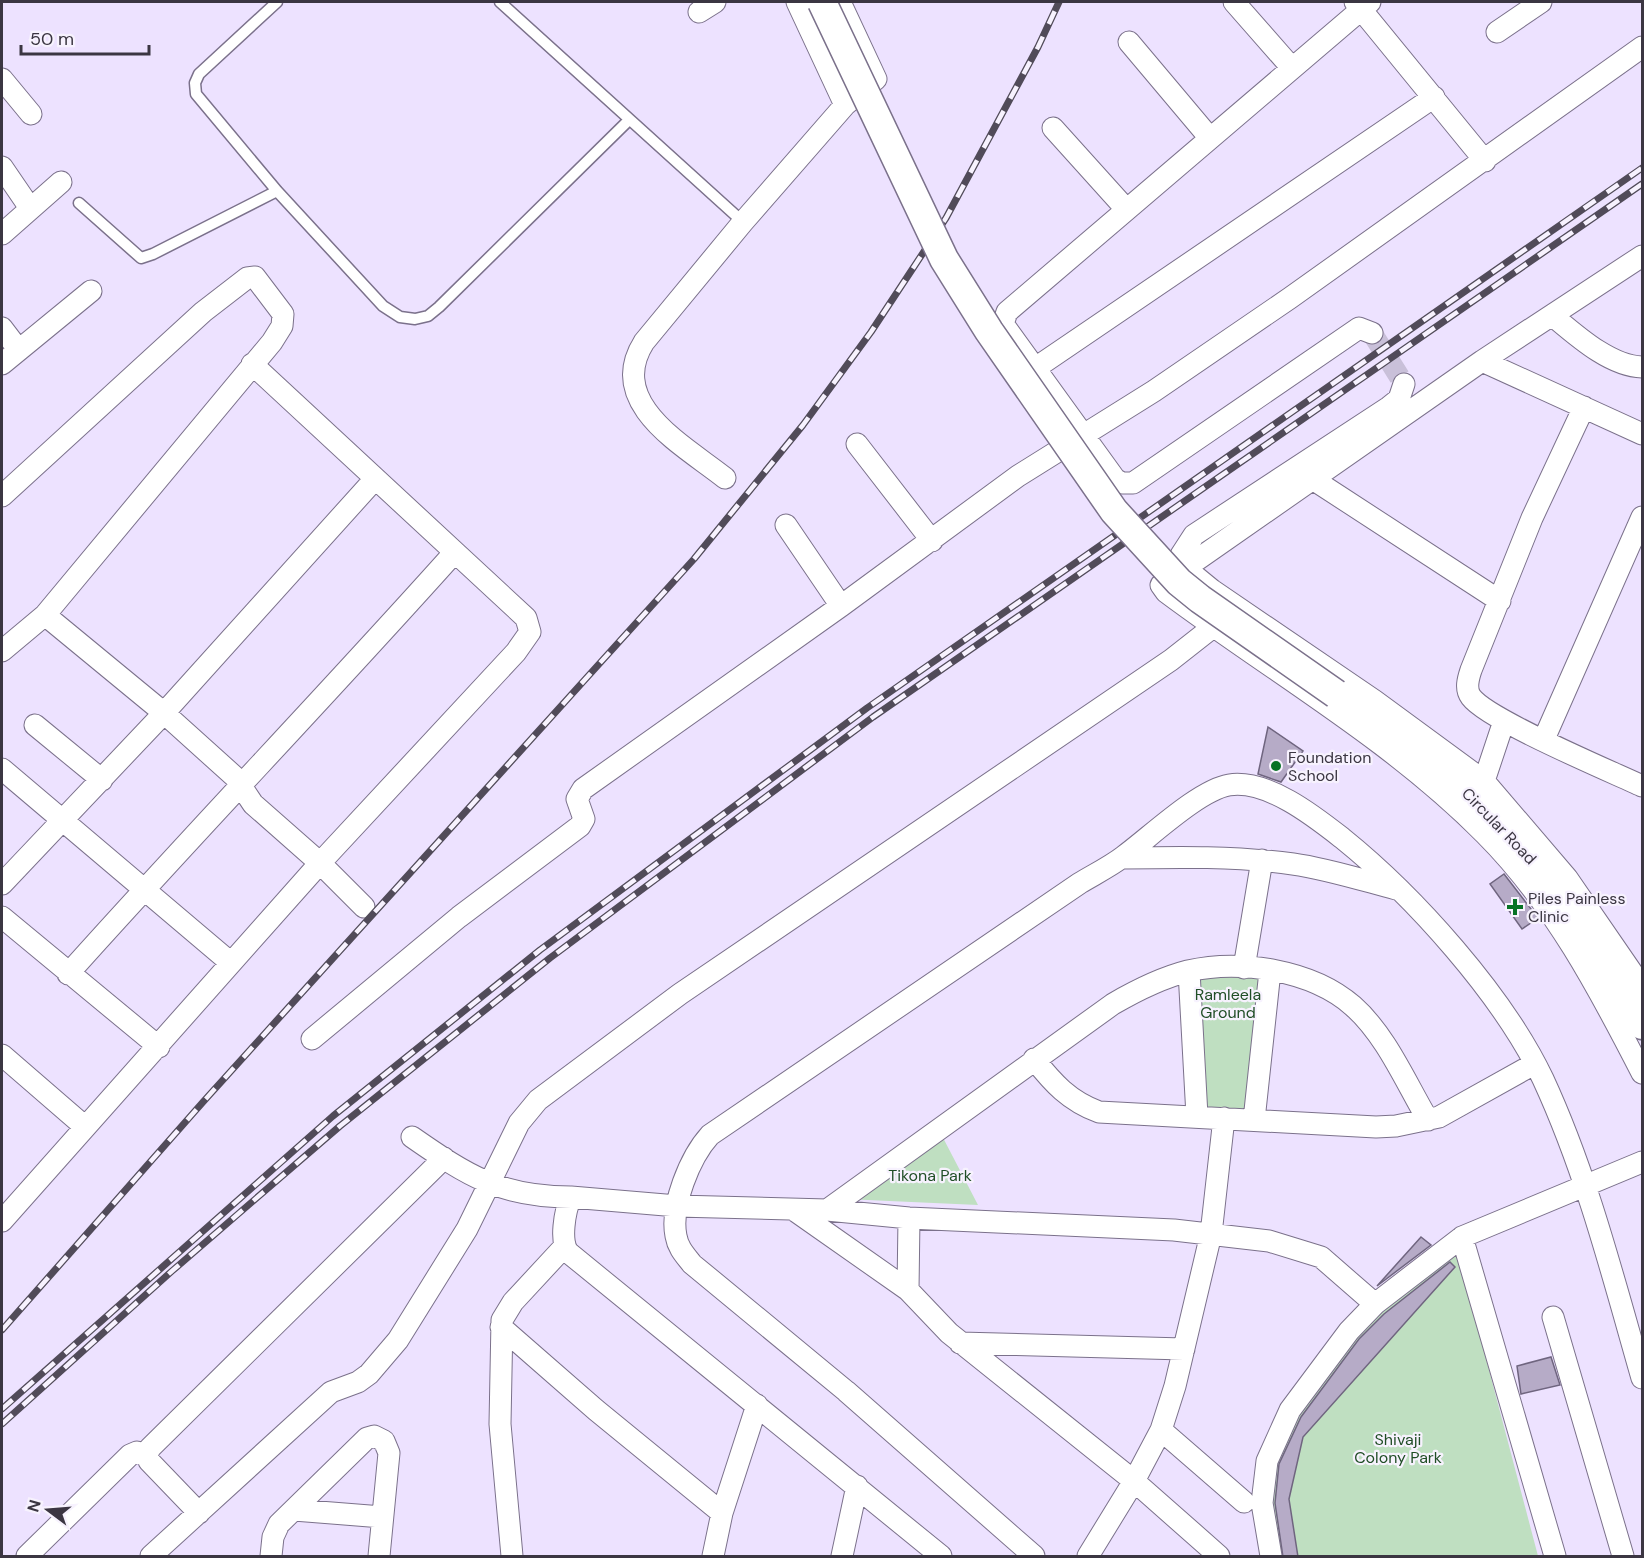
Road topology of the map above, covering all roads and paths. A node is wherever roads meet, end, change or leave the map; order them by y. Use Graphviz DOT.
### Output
graph roads {
  1 [pos="277,2"];
  2 [pos="500,2"];
  3 [pos="797,2"];
  4 [pos="822,2"];
  5 [pos="840,2"];
  6 [pos="1234,2"];
  7 [pos="1541,2"];
  8 [pos="1362,4"];
  9 [pos="1497,32"];
  10 [pos="1129,42"];
  11 [pos="1642,47"];
  12 [pos="1292,68"];
  13 [pos="2,79"];
  14 [pos="1434,97"];
  15 [pos="845,105"];
  16 [pos="31,114"];
  17 [pos="629,120"];
  18 [pos="1053,128"];
  19 [pos="1209,137"];
  20 [pos="1485,161"];
  21 [pos="2,166"];
  22 [pos="61,182"];
  23 [pos="277,191"];
  24 [pos="79,203"];
  25 [pos="30,208"];
  26 [pos="1126,209"];
  27 [pos="742,222"];
  28 [pos="2,234"];
  29 [pos="1642,256"];
  30 [pos="91,291"];
  31 [pos="1553,316"];
  32 [pos="2,328"];
  33 [pos="1372,333"];
  34 [pos="18,349"];
  35 [pos="1482,361"];
  36 [pos="2,364"];
  37 [pos="252,364"];
  38 [pos="1642,367"];
  39 [pos="1034,369"];
  40 [pos="1404,384"];
  41 [pos="1584,407"];
  42 [pos="1083,435"];
  43 [pos="1642,435"];
  44 [pos="857,444"];
  45 [pos="725,478"];
  46 [pos="1311,478"];
  47 [pos="374,480"];
  48 [pos="2,496"];
  49 [pos="1642,517"];
  50 [pos="786,525"];
  51 [pos="932,541"];
  52 [pos="454,553"];
  53 [pos="1184,567"];
  54 [pos="1500,601"];
  55 [pos="841,606"];
  56 [pos="45,615"];
  57 [pos="1213,627"];
  58 [pos="2,651"];
  59 [pos="164,713"];
  60 [pos="1504,721"];
  61 [pos="35,725"];
  62 [pos="1544,739"];
  63 [pos="2,769"];
  64 [pos="102,780"];
  65 [pos="1484,781"];
  66 [pos="1642,783"];
  67 [pos="240,785"];
  68 [pos="64,821"];
  69 [pos="1122,858"];
  70 [pos="1262,860"];
  71 [pos="320,863"];
  72 [pos="2,884"];
  73 [pos="144,889"];
  74 [pos="1397,889"];
  75 [pos="364,907"];
  76 [pos="2,918"];
  77 [pos="231,963"];
  78 [pos="1244,968"];
  79 [pos="1190,971"];
  80 [pos="1270,971"];
  81 [pos="68,974"];
  82 [pos="1640,976"];
  83 [pos="1642,1025"];
  84 [pos="312,1039"];
  85 [pos="159,1047"];
  86 [pos="2,1055"];
  87 [pos="1034,1059"];
  88 [pos="1534,1064"];
  89 [pos="1642,1072"];
  90 [pos="1197,1116"];
  91 [pos="1224,1118"];
  92 [pos="1254,1120"];
  93 [pos="1428,1120"];
  94 [pos="84,1126"];
  95 [pos="412,1137"];
  96 [pos="444,1158"];
  97 [pos="1642,1162"];
  98 [pos="488,1183"];
  99 [pos="1587,1187"];
  100 [pos="571,1197"];
  101 [pos="677,1206"];
  102 [pos="794,1210"];
  103 [pos="827,1210"];
  104 [pos="909,1218"];
  105 [pos="2,1219"];
  106 [pos="1211,1234"];
  107 [pos="1462,1237"];
  108 [pos="564,1247"];
  109 [pos="908,1290"];
  110 [pos="1375,1304"];
  111 [pos="1553,1317"];
  112 [pos="501,1327"];
  113 [pos="960,1343"];
  114 [pos="1184,1349"];
  115 [pos="1642,1378"];
  116 [pos="757,1405"];
  117 [pos="1161,1430"];
  118 [pos="147,1455"];
  119 [pos="1134,1481"];
  120 [pos="857,1486"];
  121 [pos="1244,1502"];
  122 [pos="294,1510"];
  123 [pos="199,1513"];
  124 [pos="723,1513"];
  125 [pos="382,1517"];
  126 [pos="1642,1555"];
  127 [pos="27,1557"];
  128 [pos="151,1557"];
  129 [pos="271,1557"];
  130 [pos="379,1557"];
  131 [pos="512,1557"];
  132 [pos="713,1557"];
  133 [pos="842,1557"];
  134 [pos="941,1557"];
  135 [pos="1034,1557"];
  136 [pos="1088,1557"];
  137 [pos="1219,1557"];
  138 [pos="1271,1557"];
  139 [pos="1555,1557"];
  140 [pos="1623,1557"];
  141 [pos="1635,1557"];
  1 -- 23 [label="lane"];
  2 -- 17 [label="lane"];
  3 -- 15 [label="street"];
  4 -- 83 [label="main road, Circular Road, bridge"];
  5 -- 15 [label="street"];
  6 -- 12 [label="street"];
  7 -- 9 [label="street"];
  8 -- 12 [label="street"];
  8 -- 14 [label="street"];
  10 -- 19 [label="street"];
  11 -- 20 [label="street"];
  12 -- 19 [label="street"];
  13 -- 16 [label="street"];
  14 -- 20 [label="street"];
  14 -- 39 [label="street"];
  15 -- 27 [label="street"];
  17 -- 23 [label="lane"];
  17 -- 27 [label="lane"];
  18 -- 26 [label="street"];
  19 -- 26 [label="street"];
  20 -- 42 [label="street"];
  21 -- 25 [label="street"];
  22 -- 25 [label="street"];
  23 -- 24 [label="lane"];
  25 -- 28 [label="street"];
  26 -- 39 [label="street"];
  27 -- 45 [label="street"];
  29 -- 31 [label="street"];
  30 -- 34 [label="street"];
  31 -- 35 [label="street"];
  31 -- 38 [label="street"];
  32 -- 34 [label="street"];
  33 -- 42 [label="street"];
  34 -- 36 [label="street"];
  35 -- 41 [label="street"];
  35 -- 46 [label="street"];
  37 -- 47 [label="street"];
  37 -- 48 [label="street"];
  37 -- 56 [label="street"];
  39 -- 42 [label="street"];
  40 -- 53 [label="street"];
  41 -- 43 [label="street"];
  41 -- 54 [label="street"];
  42 -- 51 [label="street"];
  44 -- 51 [label="street"];
  46 -- 53 [label="street"];
  46 -- 54 [label="street"];
  47 -- 52 [label="street"];
  47 -- 59 [label="street"];
  49 -- 62 [label="street"];
  50 -- 55 [label="street"];
  51 -- 55 [label="street"];
  52 -- 67 [label="street"];
  52 -- 71 [label="street"];
  53 -- 57 [label="street"];
  53 -- 65 [label="street"];
  54 -- 60 [label="street"];
  55 -- 84 [label="street"];
  56 -- 58 [label="street"];
  56 -- 59 [label="street"];
  57 -- 89 [label="street"];
  57 -- 98 [label="street"];
  59 -- 64 [label="street"];
  59 -- 67 [label="street"];
  60 -- 62 [label="street"];
  60 -- 65 [label="street"];
  61 -- 64 [label="street"];
  62 -- 66 [label="street"];
  63 -- 68 [label="street"];
  64 -- 68 [label="street"];
  65 -- 82 [label="street"];
  67 -- 71 [label="street"];
  67 -- 73 [label="street"];
  68 -- 72 [label="street"];
  68 -- 73 [label="street"];
  69 -- 70 [label="street"];
  69 -- 74 [label="street"];
  69 -- 101 [label="street"];
  70 -- 74 [label="street"];
  70 -- 78 [label="street"];
  71 -- 75 [label="street"];
  71 -- 77 [label="street"];
  73 -- 77 [label="street"];
  73 -- 81 [label="street"];
  74 -- 88 [label="street"];
  76 -- 81 [label="street"];
  77 -- 85 [label="street"];
  78 -- 79 [label="street"];
  78 -- 80 [label="street"];
  79 -- 87 [label="street"];
  79 -- 90 [label="street"];
  80 -- 92 [label="street"];
  80 -- 93 [label="street"];
  81 -- 85 [label="street"];
  85 -- 94 [label="street"];
  86 -- 94 [label="street"];
  87 -- 90 [label="street"];
  87 -- 103 [label="street"];
  88 -- 93 [label="street"];
  88 -- 99 [label="street"];
  90 -- 91 [label="street"];
  91 -- 92 [label="street"];
  91 -- 106 [label="street"];
  92 -- 93 [label="street"];
  94 -- 105 [label="street"];
  95 -- 96 [label="street"];
  96 -- 98 [label="street"];
  96 -- 118 [label="street"];
  97 -- 99 [label="street"];
  98 -- 100 [label="street"];
  98 -- 123 [label="street"];
  99 -- 107 [label="street"];
  99 -- 115 [label="street"];
  100 -- 101 [label="street"];
  100 -- 108 [label="street"];
  101 -- 102 [label="street"];
  101 -- 135 [label="street"];
  102 -- 103 [label="street"];
  102 -- 109 [label="street"];
  103 -- 104 [label="street"];
  104 -- 106 [label="street"];
  104 -- 109 [label="street"];
  106 -- 110 [label="street"];
  106 -- 114 [label="street"];
  107 -- 110 [label="street"];
  107 -- 139 [label="street"];
  108 -- 112 [label="street"];
  108 -- 116 [label="street"];
  109 -- 113 [label="street"];
  110 -- 138 [label="street"];
  111 -- 140 [label="street"];
  112 -- 124 [label="street"];
  112 -- 131 [label="street"];
  113 -- 114 [label="street"];
  113 -- 119 [label="street"];
  114 -- 117 [label="street"];
  116 -- 120 [label="street"];
  116 -- 124 [label="street"];
  117 -- 119 [label="street"];
  117 -- 121 [label="street"];
  118 -- 123 [label="street"];
  118 -- 127 [label="street"];
  119 -- 136 [label="street"];
  119 -- 137 [label="street"];
  120 -- 133 [label="street"];
  120 -- 134 [label="street"];
  122 -- 125 [label="street"];
  122 -- 125 [label="street"];
  122 -- 129 [label="street"];
  123 -- 128 [label="street"];
  124 -- 132 [label="street"];
  125 -- 130 [label="street"];
  126 -- 141 [label="street"];
}
